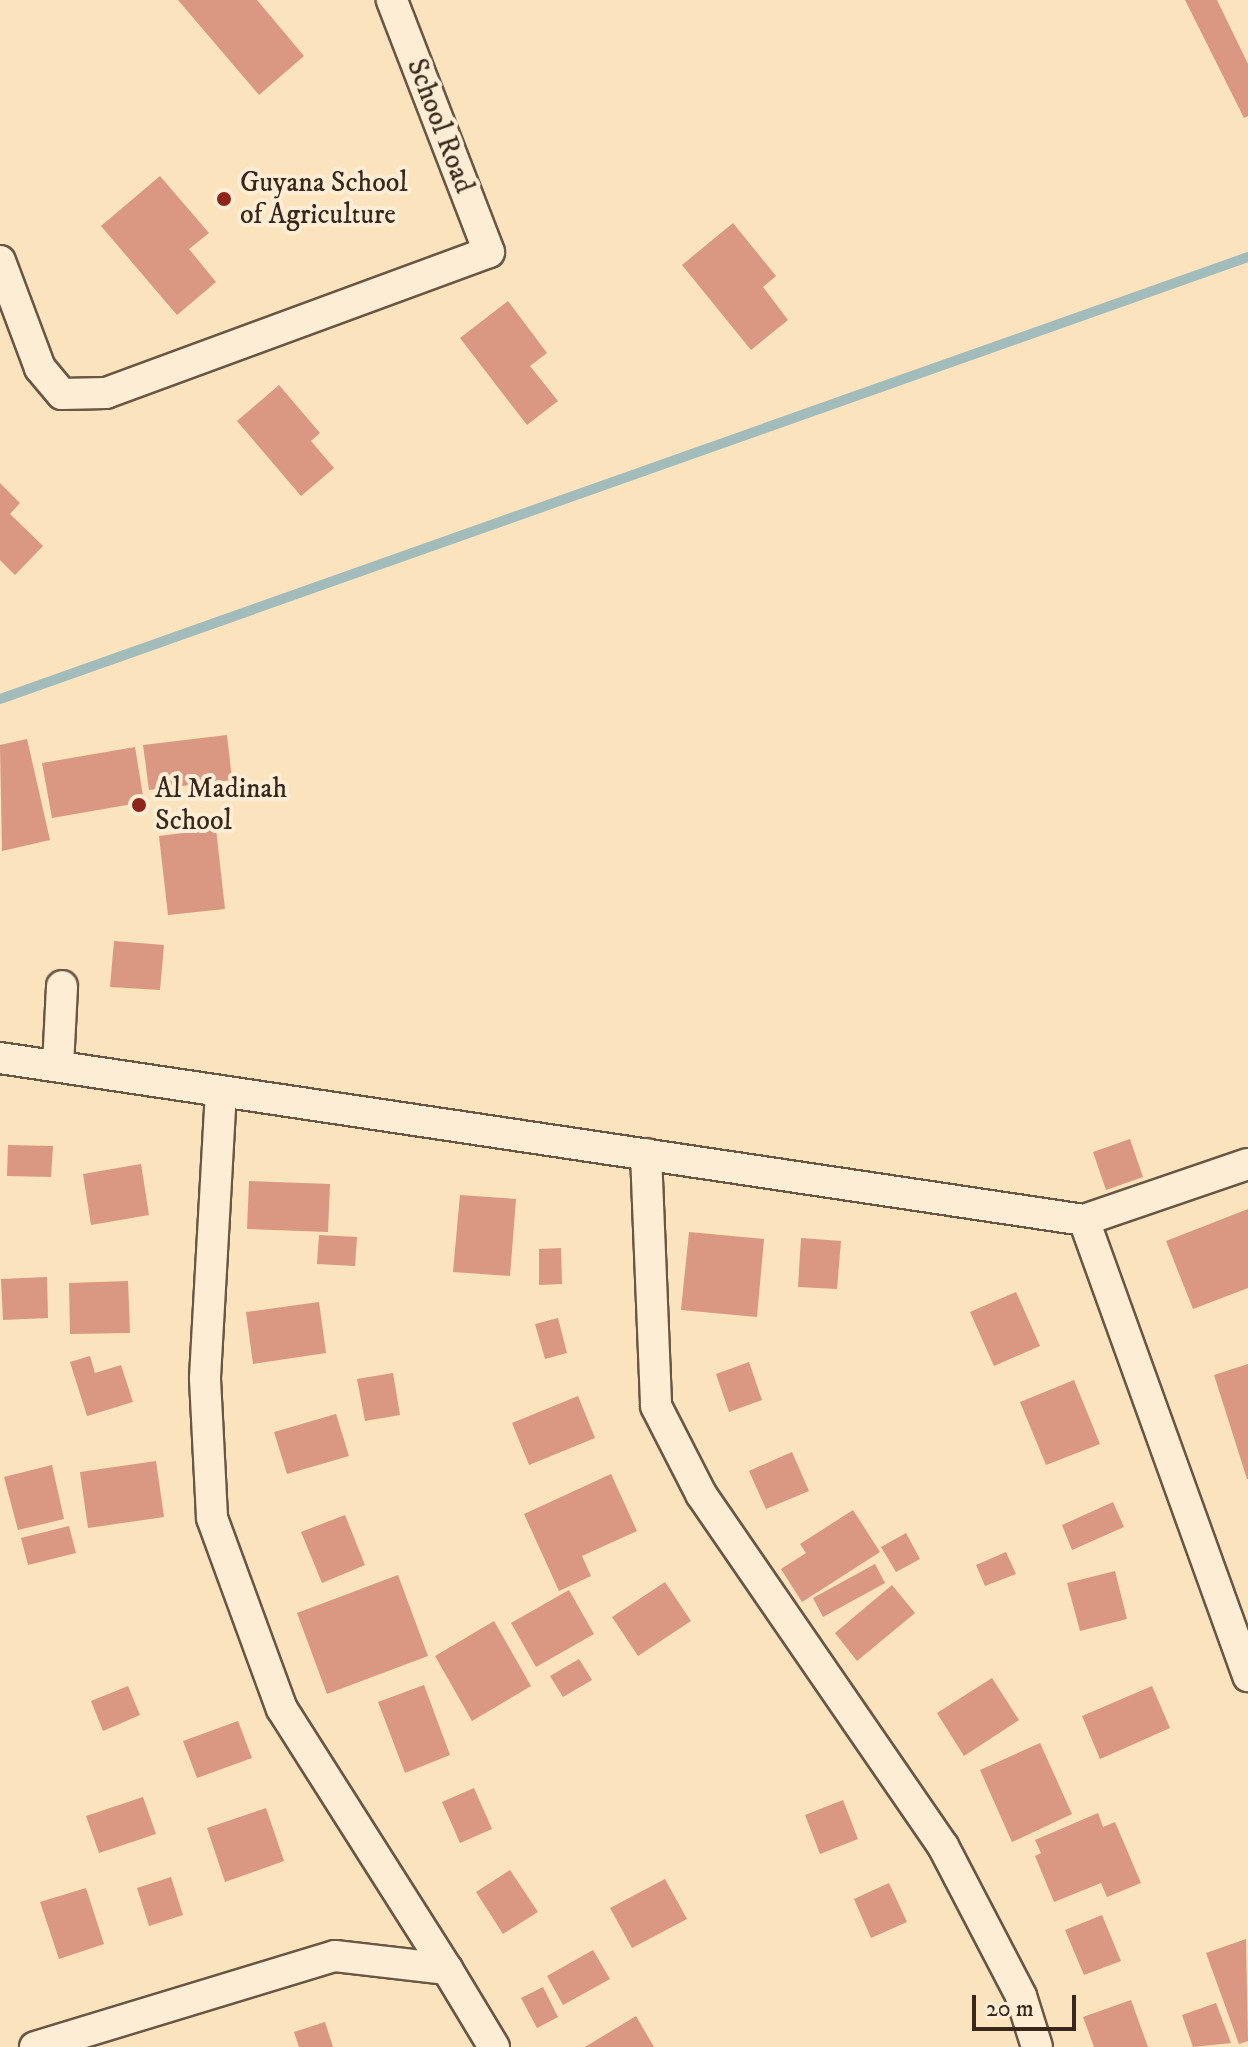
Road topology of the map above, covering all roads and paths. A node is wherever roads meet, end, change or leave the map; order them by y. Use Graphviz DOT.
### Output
graph roads {
  1 [pos="392,0"];
  2 [pos="0,261"];
  3 [pos="62,986"];
  4 [pos="0,1058"];
  5 [pos="58,1066"];
  6 [pos="221,1091"];
  7 [pos="646,1154"];
  8 [pos="1248,1164"];
  9 [pos="1084,1220"];
  10 [pos="1248,1676"];
  11 [pos="447,1969"];
  12 [pos="35,2047"];
  13 [pos="494,2047"];
  14 [pos="1037,2047"];
  1 -- 2 [label="street, School Road"];
  3 -- 5 [label="street"];
  4 -- 5 [label="street"];
  5 -- 6 [label="street"];
  6 -- 7 [label="street"];
  6 -- 11 [label="street"];
  7 -- 9 [label="street"];
  7 -- 14 [label="street"];
  8 -- 9 [label="street"];
  9 -- 10 [label="street"];
  11 -- 12 [label="street"];
  11 -- 13 [label="street"];
}
